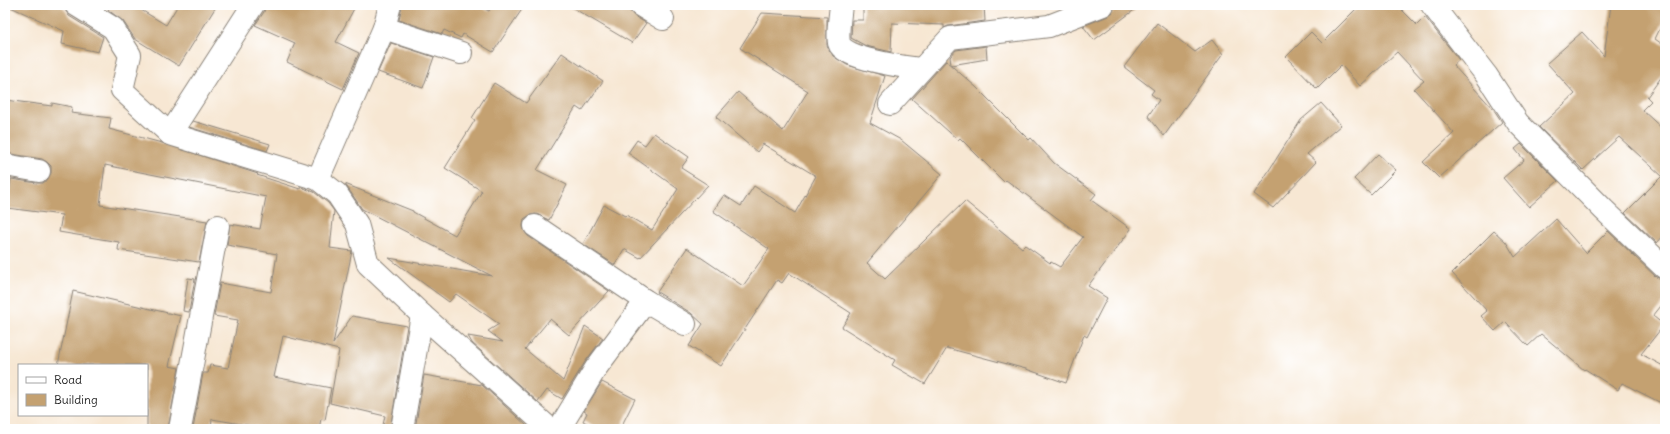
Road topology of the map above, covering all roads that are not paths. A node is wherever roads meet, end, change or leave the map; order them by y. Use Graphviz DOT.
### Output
graph roads {
  1 [pos="76,5"];
  2 [pos="253,5"];
  3 [pos="390,5"];
  4 [pos="640,5"];
  5 [pos="840,5"];
  6 [pos="1103,5"];
  7 [pos="1432,5"];
  8 [pos="663,19"];
  9 [pos="384,28"];
  10 [pos="461,53"];
  11 [pos="920,69"];
  12 [pos="890,104"];
  13 [pos="170,134"];
  14 [pos="5,165"];
  15 [pos="39,171"];
  16 [pos="318,179"];
  17 [pos="218,226"];
  18 [pos="535,226"];
  19 [pos="1665,268"];
  20 [pos="646,301"];
  21 [pos="422,315"];
  22 [pos="685,324"];
  23 [pos="180,429"];
  24 [pos="402,429"];
  25 [pos="550,429"];
  26 [pos="559,429"];
  1 -- 13 [label="street"];
  2 -- 13 [label="street"];
  3 -- 9 [label="street"];
  4 -- 8 [label="street"];
  5 -- 11 [label="street"];
  6 -- 11 [label="street"];
  7 -- 19 [label="street"];
  9 -- 10 [label="street"];
  9 -- 16 [label="street"];
  11 -- 12 [label="street"];
  13 -- 16 [label="street"];
  14 -- 15 [label="street"];
  16 -- 21 [label="street"];
  17 -- 23 [label="street"];
  18 -- 20 [label="street"];
  20 -- 22 [label="street"];
  20 -- 26 [label="street"];
  21 -- 24 [label="street"];
  21 -- 25 [label="street"];
}
